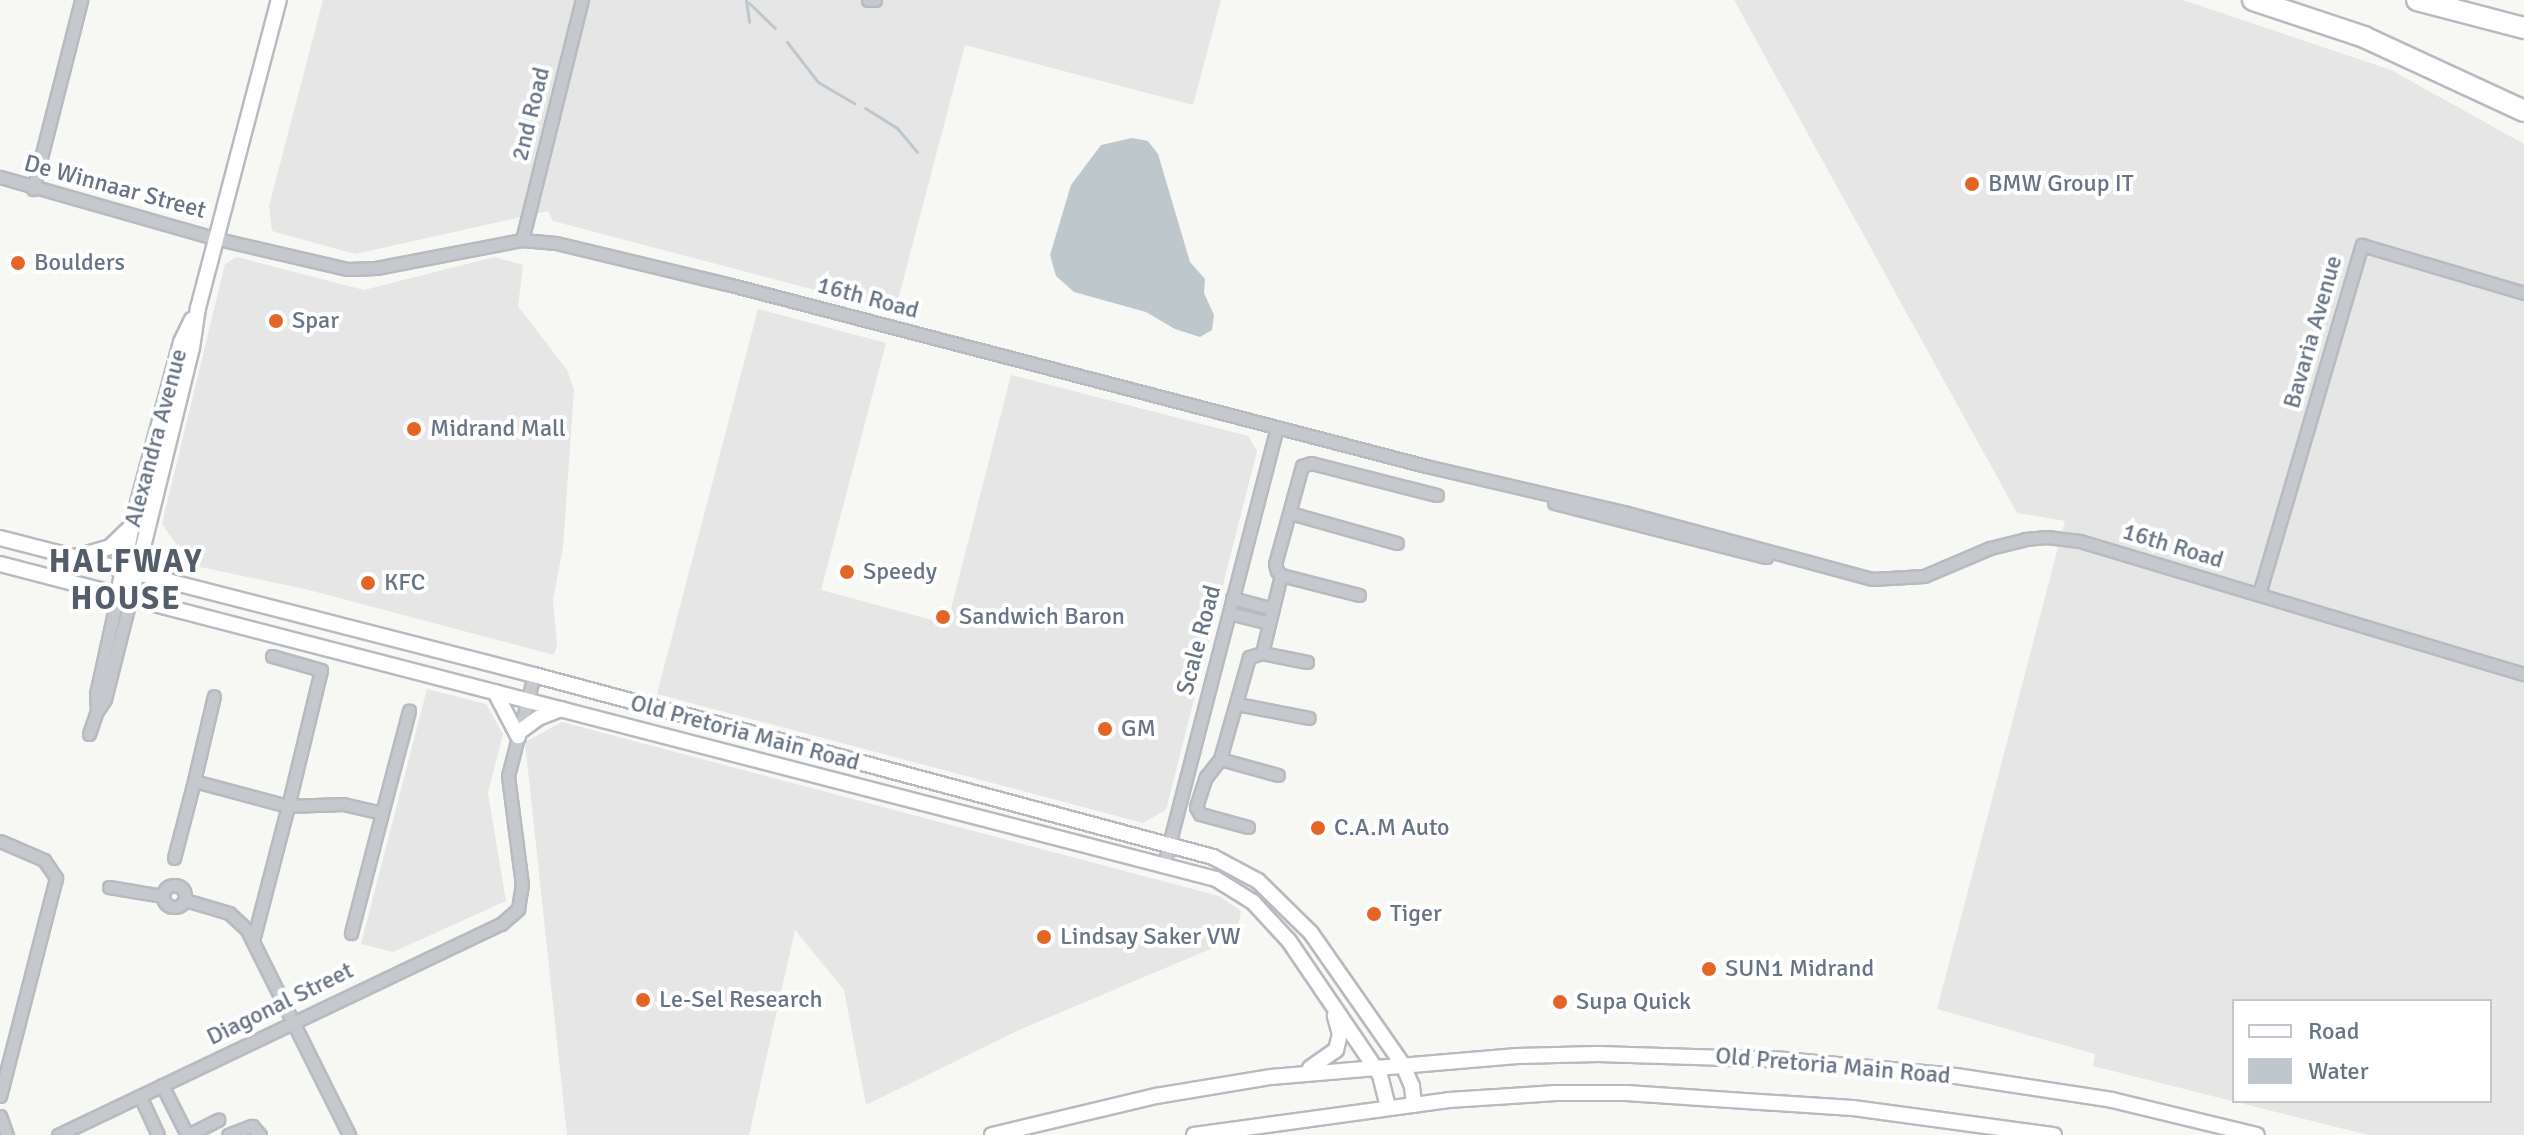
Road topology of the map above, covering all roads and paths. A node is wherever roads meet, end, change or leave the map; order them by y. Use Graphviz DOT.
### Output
graph roads {
  1 [pos="81,0"];
  2 [pos="279,0"];
  3 [pos="582,0"];
  4 [pos="868,0"];
  5 [pos="875,0"];
  6 [pos="2253,0"];
  7 [pos="2417,0"];
  8 [pos="2524,28"];
  9 [pos="2524,111"];
  10 [pos="0,177"];
  11 [pos="33,189"];
  12 [pos="218,239"];
  13 [pos="522,240"];
  14 [pos="2524,293"];
  15 [pos="198,308"];
  16 [pos="1277,428"];
  17 [pos="1437,495"];
  18 [pos="1290,513"];
  19 [pos="132,525"];
  20 [pos="0,538"];
  21 [pos="1397,543"];
  22 [pos="70,558"];
  23 [pos="0,564"];
  24 [pos="129,572"];
  25 [pos="1281,575"];
  26 [pos="2259,594"];
  27 [pos="125,595"];
  28 [pos="1359,595"];
  29 [pos="1232,598"];
  30 [pos="1273,609"];
  31 [pos="1229,613"];
  32 [pos="1269,623"];
  33 [pos="1262,653"];
  34 [pos="272,656"];
  35 [pos="1307,662"];
  36 [pos="2524,674"];
  37 [pos="534,675"];
  38 [pos="495,692"];
  39 [pos="214,696"];
  40 [pos="526,700"];
  41 [pos="1237,704"];
  42 [pos="561,709"];
  43 [pos="409,711"];
  44 [pos="1309,718"];
  45 [pos="89,734"];
  46 [pos="518,734"];
  47 [pos="1220,759"];
  48 [pos="1278,775"];
  49 [pos="194,781"];
  50 [pos="288,806"];
  51 [pos="382,813"];
  52 [pos="1248,827"];
  53 [pos="0,841"];
  54 [pos="1168,843"];
  55 [pos="174,858"];
  56 [pos="1164,864"];
  57 [pos="109,887"];
  58 [pos="351,933"];
  59 [pos="253,940"];
  60 [pos="1326,994"];
  61 [pos="295,1021"];
  62 [pos="1403,1065"];
  63 [pos="1374,1067"];
  64 [pos="1271,1077"];
  65 [pos="162,1085"];
  66 [pos="0,1096"];
  67 [pos="140,1096"];
  68 [pos="1414,1105"];
  69 [pos="1388,1108"];
  70 [pos="0,1116"];
  71 [pos="218,1120"];
  72 [pos="7,1135"];
  73 [pos="58,1135"];
  74 [pos="158,1135"];
  75 [pos="188,1135"];
  76 [pos="228,1135"];
  77 [pos="260,1135"];
  78 [pos="349,1135"];
  79 [pos="992,1135"];
  80 [pos="1194,1135"];
  81 [pos="2054,1135"];
  82 [pos="2257,1135"];
  1 -- 11 [label="street"];
  2 -- 12 [label="main road, Alexandra Avenue"];
  3 -- 13 [label="street, 2nd Road"];
  4 -- 5 [label="street"];
  6 -- 9 [label="highway"];
  7 -- 8 [label="highway"];
  10 -- 11 [label="street, De Winnaar Street"];
  11 -- 12 [label="street, De Winnaar Street"];
  12 -- 13 [label="street, 16th Road"];
  12 -- 15 [label="main road, Alexandra Avenue"];
  13 -- 16 [label="street, 16th Road"];
  14 -- 26 [label="street, Bavaria Avenue"];
  15 -- 19 [label="main road, Alexandra Avenue"];
  15 -- 24 [label="main road, Alexandra Avenue"];
  16 -- 26 [label="street, 16th Road"];
  16 -- 29 [label="street, Scale Road"];
  17 -- 18 [label="street"];
  18 -- 21 [label="street"];
  18 -- 25 [label="street"];
  19 -- 22 [label="main road"];
  19 -- 24 [label="main road, Alexandra Avenue"];
  20 -- 22 [label="main road, Old Pretoria Main Road"];
  22 -- 24 [label="main road, Old Pretoria Main Road"];
  23 -- 27 [label="main road, Old Pretoria Main Road"];
  24 -- 27 [label="main road, Alexandra Avenue"];
  24 -- 37 [label="main road, Old Pretoria Main Road"];
  25 -- 28 [label="street"];
  25 -- 30 [label="street"];
  26 -- 36 [label="street, 16th Road"];
  27 -- 38 [label="main road, Old Pretoria Main Road"];
  27 -- 45 [label="street, Alexandra Avenue"];
  29 -- 30 [label="street"];
  29 -- 31 [label="street, Scale Road"];
  30 -- 32 [label="street"];
  31 -- 32 [label="street"];
  31 -- 54 [label="street, Scale Road"];
  32 -- 33 [label="street"];
  33 -- 35 [label="street"];
  33 -- 41 [label="street"];
  34 -- 50 [label="street"];
  37 -- 40 [label="street"];
  37 -- 54 [label="main road, Old Pretoria Main Road"];
  38 -- 40 [label="main road, Old Pretoria Main Road"];
  38 -- 46 [label="main road"];
  39 -- 49 [label="street"];
  40 -- 42 [label="main road, Old Pretoria Main Road"];
  40 -- 46 [label="street"];
  41 -- 44 [label="street"];
  41 -- 47 [label="street"];
  42 -- 46 [label="main road"];
  42 -- 56 [label="main road, Old Pretoria Main Road"];
  43 -- 51 [label="street"];
  46 -- 61 [label="street, Diagonal Street"];
  47 -- 48 [label="street"];
  47 -- 52 [label="street"];
  49 -- 50 [label="street"];
  49 -- 55 [label="street"];
  50 -- 51 [label="street"];
  50 -- 59 [label="street"];
  51 -- 58 [label="street"];
  53 -- 66 [label="street"];
  54 -- 56 [label="street, Scale Road"];
  54 -- 62 [label="main road, Old Pretoria Main Road"];
  56 -- 60 [label="main road, Old Pretoria Main Road"];
  57 -- 59 [label="street"];
  59 -- 61 [label="street"];
  60 -- 63 [label="main road, Old Pretoria Main Road"];
  60 -- 64 [label="main road"];
  61 -- 65 [label="street, Diagonal Street"];
  61 -- 78 [label="street"];
  62 -- 63 [label="main road, Old Pretoria Main Road"];
  62 -- 68 [label="main road, Old Pretoria Main Road"];
  62 -- 82 [label="main road, Old Pretoria Main Road"];
  63 -- 64 [label="main road, Old Pretoria Main Road"];
  63 -- 69 [label="main road, Old Pretoria Main Road"];
  64 -- 79 [label="main road, Old Pretoria Main Road"];
  65 -- 67 [label="street, Diagonal Street"];
  65 -- 75 [label="street"];
  67 -- 73 [label="street, Diagonal Street"];
  67 -- 74 [label="street"];
  68 -- 69 [label="main road, Old Pretoria Main Road"];
  68 -- 81 [label="main road, Old Pretoria Main Road"];
  69 -- 80 [label="main road, Old Pretoria Main Road"];
  70 -- 72 [label="street"];
  71 -- 75 [label="street"];
  76 -- 77 [label="street"];
}
